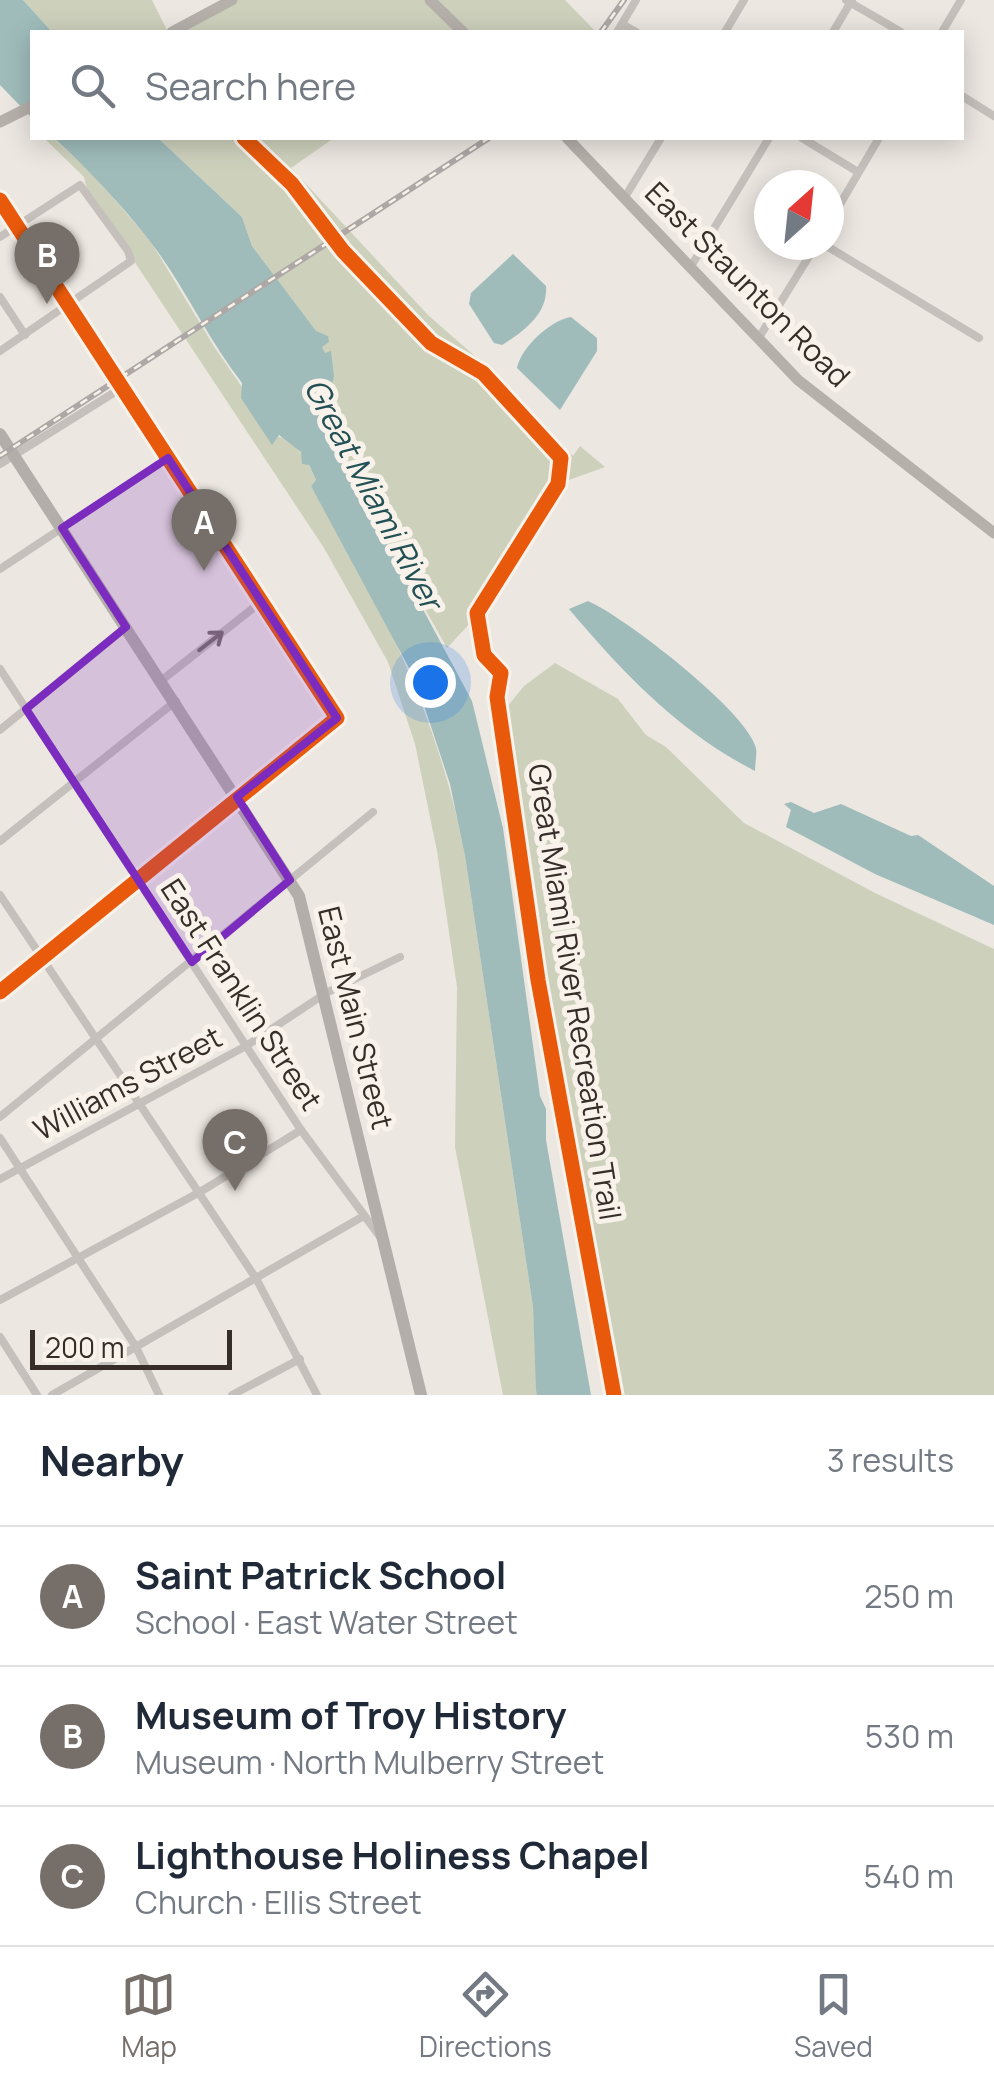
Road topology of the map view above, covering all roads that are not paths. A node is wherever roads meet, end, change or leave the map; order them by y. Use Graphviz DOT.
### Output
graph roads {
  1 [pos="232,0"];
  2 [pos="430,0"];
  3 [pos="636,0"];
  4 [pos="744,0"];
  5 [pos="962,0"];
  6 [pos="850,1"];
  7 [pos="619,28"];
  8 [pos="176,30"];
  9 [pos="461,30"];
  10 [pos="726,30"];
  11 [pos="833,30"];
  12 [pos="898,30"];
  13 [pos="943,30"];
  14 [pos="964,97"];
  15 [pos="27,109"];
  16 [pos="994,116"];
  17 [pos="0,122"];
  18 [pos="570,140"];
  19 [pos="660,140"];
  20 [pos="768,140"];
  21 [pos="805,140"];
  22 [pos="878,140"];
  23 [pos="858,172"];
  24 [pos="624,197"];
  25 [pos="844,197"];
  26 [pos="0,200"];
  27 [pos="17,226"];
  28 [pos="0,237"];
  29 [pos="844,256"];
  30 [pos="807,260"];
  31 [pos="690,268"];
  32 [pos="0,297"];
  33 [pos="68,306"];
  34 [pos="25,335"];
  35 [pos="979,338"];
  36 [pos="758,340"];
  37 [pos="0,351"];
  38 [pos="123,387"];
  39 [pos="5,445"];
  40 [pos="168,458"];
  41 [pos="0,464"];
  42 [pos="62,528"];
  43 [pos="994,532"];
  44 [pos="0,569"];
  45 [pos="261,602"];
  46 [pos="126,627"];
  47 [pos="0,669"];
  48 [pos="162,680"];
  49 [pos="176,700"];
  50 [pos="26,709"];
  51 [pos="0,730"];
  52 [pos="74,781"];
  53 [pos="238,797"];
  54 [pos="374,812"];
  55 [pos="0,841"];
  56 [pos="138,876"];
  57 [pos="290,880"];
  58 [pos="0,895"];
  59 [pos="43,957"];
  60 [pos="400,957"];
  61 [pos="192,962"];
  62 [pos="0,992"];
  63 [pos="326,994"];
  64 [pos="95,1040"];
  65 [pos="246,1046"];
  66 [pos="140,1104"];
  67 [pos="0,1116"];
  68 [pos="301,1130"];
  69 [pos="0,1138"];
  70 [pos="18,1169"];
  71 [pos="0,1179"];
  72 [pos="200,1192"];
  73 [pos="362,1217"];
  74 [pos="383,1241"];
  75 [pos="77,1256"];
  76 [pos="257,1280"];
  77 [pos="0,1300"];
  78 [pos="0,1337"];
  79 [pos="136,1347"];
  80 [pos="300,1358"];
  81 [pos="38,1395"];
  82 [pos="52,1395"];
  83 [pos="159,1395"];
  84 [pos="232,1395"];
  85 [pos="317,1395"];
  86 [pos="421,1395"];
  1 -- 8 [label="main road"];
  2 -- 9 [label="main road"];
  3 -- 7 [label="street"];
  4 -- 10 [label="street"];
  5 -- 13 [label="street"];
  6 -- 11 [label="street"];
  6 -- 12 [label="street"];
  14 -- 16 [label="street"];
  15 -- 17 [label="main road"];
  18 -- 24 [label="main road, East Staunton Road"];
  19 -- 24 [label="street"];
  20 -- 31 [label="street"];
  21 -- 23 [label="street"];
  22 -- 23 [label="street"];
  23 -- 25 [label="street"];
  24 -- 31 [label="main road, East Staunton Road"];
  26 -- 27 [label="street"];
  27 -- 28 [label="street"];
  27 -- 33 [label="street"];
  27 -- 33 [label="street"];
  29 -- 35 [label="street"];
  30 -- 36 [label="street"];
  31 -- 36 [label="main road, East Staunton Road"];
  32 -- 34 [label="street"];
  33 -- 34 [label="street"];
  33 -- 38 [label="street"];
  34 -- 37 [label="street"];
  36 -- 43 [label="main road, East Staunton Road"];
  38 -- 39 [label="street"];
  38 -- 40 [label="street"];
  39 -- 41 [label="street"];
  39 -- 42 [label="main road, East Main Street"];
  40 -- 42 [label="street"];
  40 -- 45 [label="street"];
  42 -- 44 [label="street"];
  42 -- 46 [label="main road, East Main Street"];
  48 -- 45 [label="street, one-way"];
  45 -- 53 [label="street"];
  46 -- 48 [label="main road, East Main Street"];
  46 -- 50 [label="street"];
  47 -- 50 [label="street, East Franklin Street"];
  48 -- 49 [label="main road, East Main Street"];
  49 -- 52 [label="street"];
  49 -- 53 [label="main road, East Main Street"];
  50 -- 51 [label="street"];
  50 -- 52 [label="street, East Franklin Street"];
  52 -- 55 [label="street"];
  52 -- 56 [label="street, East Franklin Street"];
  53 -- 56 [label="street"];
  53 -- 57 [label="main road, East Main Street"];
  54 -- 57 [label="street"];
  56 -- 59 [label="street"];
  56 -- 61 [label="street, East Franklin Street"];
  57 -- 61 [label="street"];
  57 -- 63 [label="main road, East Main Street"];
  58 -- 59 [label="street"];
  59 -- 62 [label="street"];
  59 -- 64 [label="street"];
  60 -- 63 [label="street, Williams Street"];
  61 -- 64 [label="street"];
  61 -- 65 [label="street, East Franklin Street"];
  63 -- 65 [label="street, Williams Street"];
  63 -- 74 [label="main road, East Main Street"];
  64 -- 66 [label="street"];
  64 -- 67 [label="street"];
  65 -- 66 [label="street, Williams Street"];
  65 -- 68 [label="street, East Franklin Street"];
  66 -- 70 [label="street, Williams Street"];
  66 -- 72 [label="street"];
  68 -- 72 [label="street"];
  68 -- 73 [label="street, East Franklin Street"];
  69 -- 70 [label="street"];
  70 -- 71 [label="street, Williams Street"];
  70 -- 75 [label="street"];
  72 -- 75 [label="street"];
  72 -- 76 [label="street"];
  73 -- 74 [label="street, East Franklin Street"];
  73 -- 76 [label="street"];
  74 -- 86 [label="main road, East Main Street"];
  75 -- 77 [label="street"];
  75 -- 79 [label="street"];
  76 -- 79 [label="street"];
  76 -- 80 [label="street"];
  78 -- 81 [label="street"];
  79 -- 82 [label="street"];
  79 -- 83 [label="street"];
  80 -- 84 [label="street"];
  80 -- 85 [label="street"];
}
